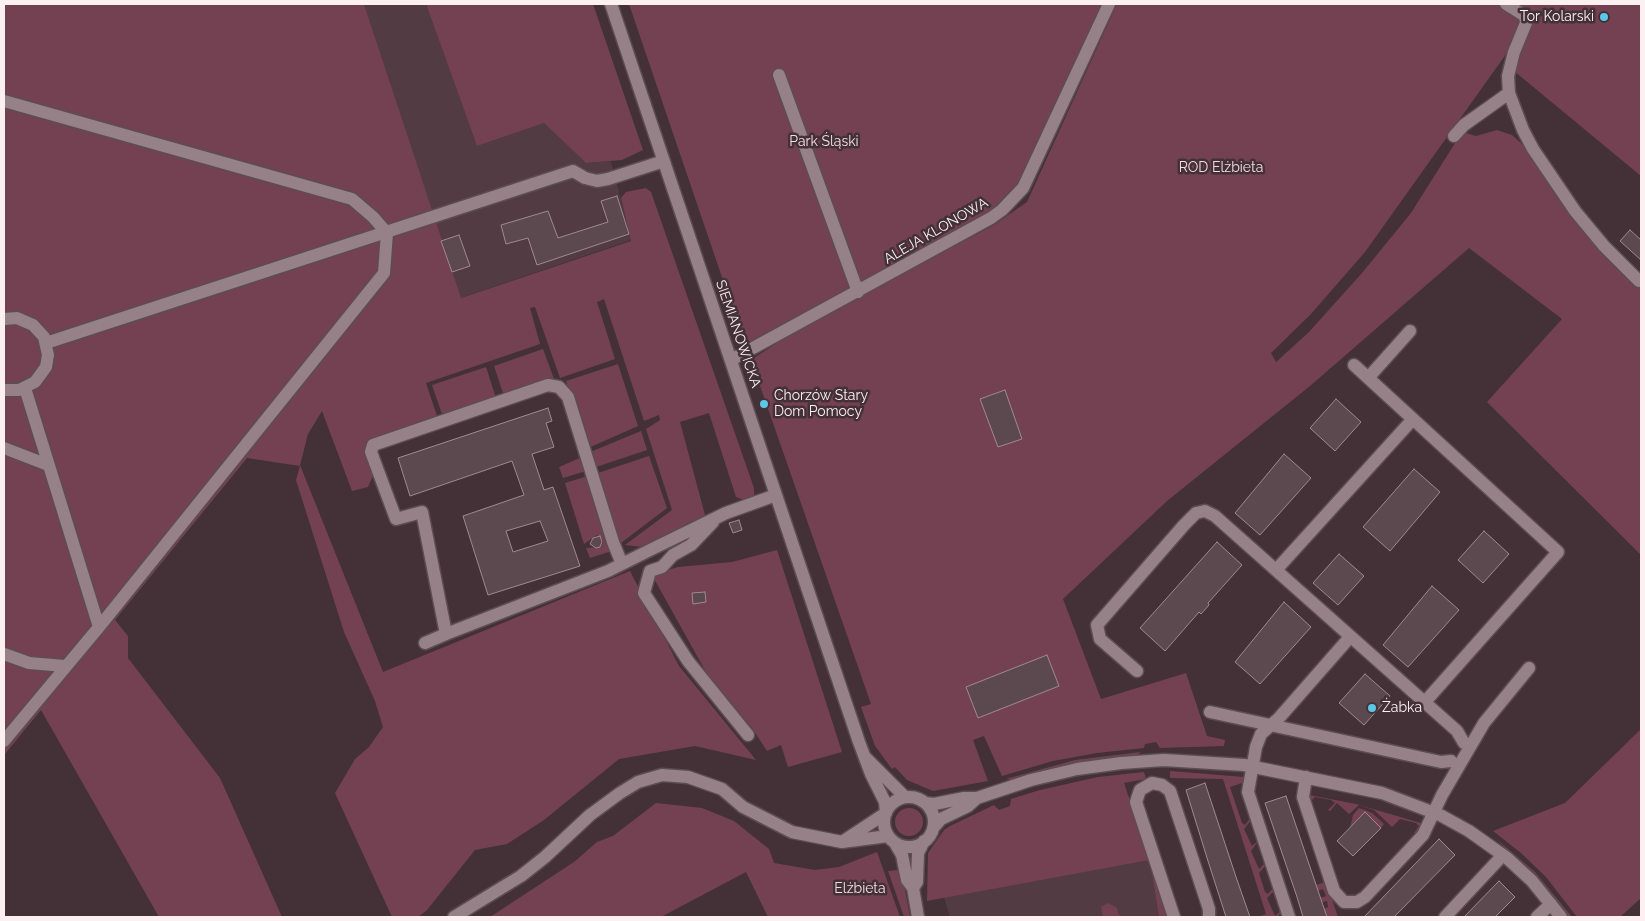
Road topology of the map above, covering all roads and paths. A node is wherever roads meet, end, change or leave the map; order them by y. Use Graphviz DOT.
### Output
graph roads {
  1 [pos="611,4"];
  2 [pos="1098,4"];
  3 [pos="1109,4"];
  4 [pos="1506,4"];
  5 [pos="1102,18"];
  6 [pos="779,75"];
  7 [pos="1509,93"];
  8 [pos="4,101"];
  9 [pos="1454,136"];
  10 [pos="664,161"];
  11 [pos="387,233"];
  12 [pos="1639,281"];
  13 [pos="858,292"];
  14 [pos="4,319"];
  15 [pos="1410,331"];
  16 [pos="46,343"];
  17 [pos="730,360"];
  18 [pos="1354,365"];
  19 [pos="1368,378"];
  20 [pos="25,388"];
  21 [pos="4,390"];
  22 [pos="1413,419"];
  23 [pos="4,448"];
  24 [pos="48,464"];
  25 [pos="776,495"];
  26 [pos="718,517"];
  27 [pos="622,564"];
  28 [pos="1276,570"];
  29 [pos="99,627"];
  30 [pos="446,634"];
  31 [pos="1350,637"];
  32 [pos="425,643"];
  33 [pos="4,654"];
  34 [pos="65,666"];
  35 [pos="1528,668"];
  36 [pos="1137,671"];
  37 [pos="1424,703"];
  38 [pos="1210,712"];
  39 [pos="1272,725"];
  40 [pos="748,735"];
  41 [pos="4,740"];
  42 [pos="1464,743"];
  43 [pos="866,758"];
  44 [pos="1152,761"];
  45 [pos="1451,761"];
  46 [pos="1252,767"];
  47 [pos="1306,777"];
  48 [pos="1152,783"];
  49 [pos="905,798"];
  50 [pos="977,798"];
  51 [pos="925,803"];
  52 [pos="1435,812"];
  53 [pos="886,813"];
  54 [pos="933,828"];
  55 [pos="891,839"];
  56 [pos="842,842"];
  57 [pos="924,842"];
  58 [pos="1503,855"];
  59 [pos="913,888"];
  60 [pos="1551,904"];
  61 [pos="454,917"];
  62 [pos="918,917"];
  63 [pos="1174,917"];
  64 [pos="1209,917"];
  65 [pos="1289,917"];
  66 [pos="1445,917"];
  67 [pos="1537,917"];
  68 [pos="1561,917"];
  1 -- 10 [label="street, SIEMIANOWICKA"];
  2 -- 5 [label="street"];
  3 -- 5 [label="street, ALEJA KLONOWA"];
  4 -- 7 [label="street"];
  5 -- 13 [label="street, ALEJA KLONOWA"];
  6 -- 13 [label="street"];
  7 -- 9 [label="street"];
  7 -- 12 [label="street"];
  8 -- 11 [label="street"];
  10 -- 11 [label="street"];
  10 -- 17 [label="street, SIEMIANOWICKA"];
  11 -- 16 [label="street"];
  11 -- 29 [label="street"];
  13 -- 17 [label="street, ALEJA KLONOWA"];
  14 -- 16 [label="street"];
  15 -- 19 [label="street"];
  16 -- 20 [label="street"];
  17 -- 25 [label="street, SIEMIANOWICKA"];
  18 -- 19 [label="street"];
  19 -- 22 [label="street"];
  20 -- 21 [label="street"];
  20 -- 24 [label="street"];
  22 -- 28 [label="street"];
  22 -- 37 [label="street"];
  23 -- 24 [label="street"];
  24 -- 29 [label="street"];
  25 -- 26 [label="street"];
  25 -- 43 [label="street, SIEMIANOWICKA"];
  26 -- 27 [label="street"];
  26 -- 40 [label="street"];
  27 -- 30 [label="street"];
  27 -- 30 [label="street"];
  28 -- 31 [label="street"];
  28 -- 36 [label="street"];
  29 -- 34 [label="street"];
  30 -- 32 [label="street"];
  31 -- 37 [label="street"];
  31 -- 39 [label="street"];
  33 -- 34 [label="street"];
  34 -- 41 [label="street"];
  35 -- 52 [label="street"];
  37 -- 42 [label="street"];
  38 -- 39 [label="street"];
  39 -- 45 [label="street"];
  39 -- 46 [label="street"];
  43 -- 49 [label="street, SIEMIANOWICKA"];
  43 -- 53 [label="street, SIEMIANOWICKA"];
  44 -- 46 [label="street"];
  44 -- 48 [label="street"];
  44 -- 50 [label="street"];
  46 -- 47 [label="street"];
  46 -- 65 [label="street"];
  47 -- 52 [label="street"];
  47 -- 52 [label="street"];
  48 -- 63 [label="street"];
  48 -- 64 [label="street"];
  49 -- 51 [label="street"];
  49 -- 53 [label="street"];
  50 -- 51 [label="street"];
  50 -- 54 [label="street"];
  51 -- 54 [label="street"];
  52 -- 58 [label="street"];
  53 -- 55 [label="street"];
  53 -- 56 [label="street"];
  54 -- 57 [label="street"];
  55 -- 56 [label="street"];
  55 -- 57 [label="street"];
  55 -- 59 [label="street"];
  56 -- 61 [label="street"];
  57 -- 59 [label="street"];
  58 -- 60 [label="street"];
  58 -- 66 [label="street"];
  59 -- 62 [label="street"];
  60 -- 67 [label="street"];
  60 -- 68 [label="street"];
}
